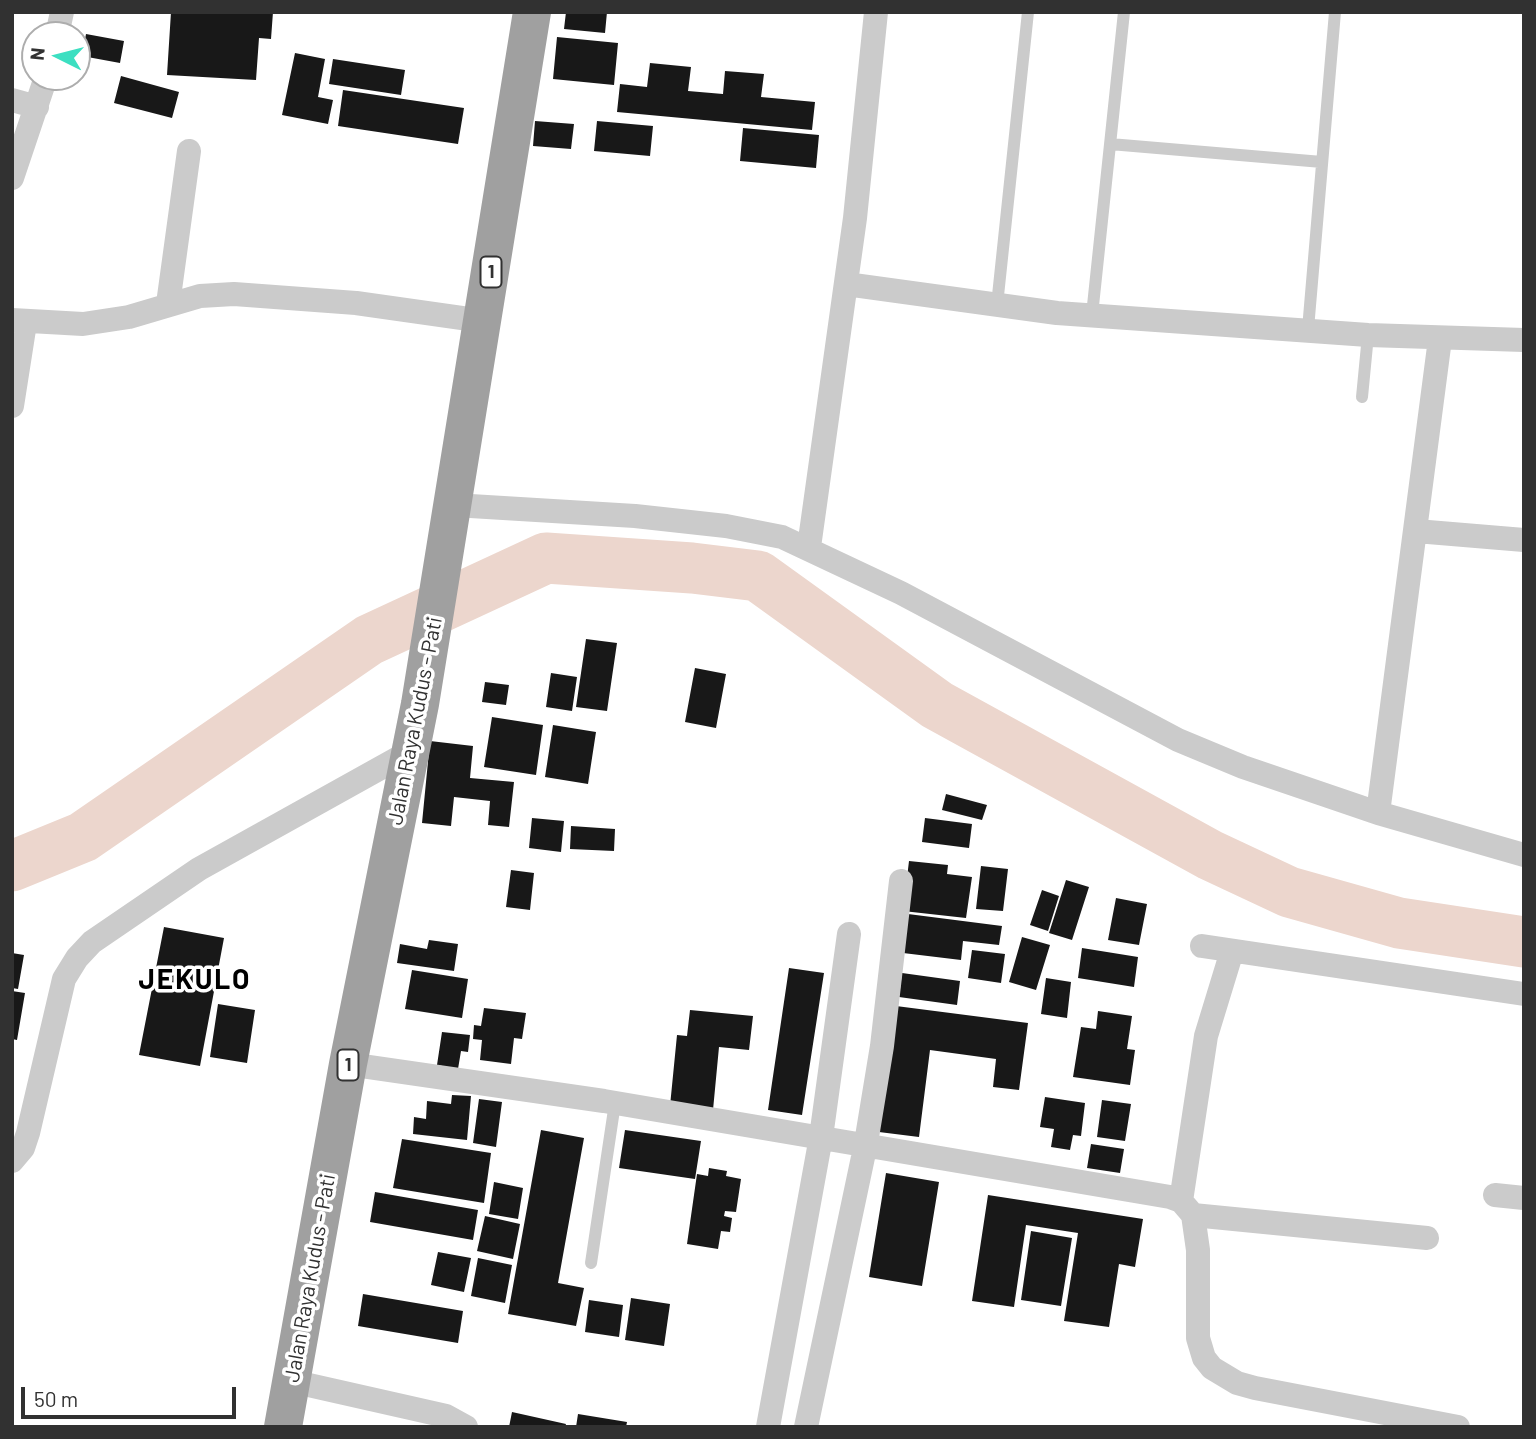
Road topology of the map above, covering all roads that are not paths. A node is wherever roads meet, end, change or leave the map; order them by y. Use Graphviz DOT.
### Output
graph roads {
  1 [pos="532,12"];
  2 [pos="876,12"];
  3 [pos="1028,12"];
  4 [pos="1125,12"];
  5 [pos="1335,12"];
  6 [pos="42,91"];
  7 [pos="12,100"];
  8 [pos="37,107"];
  9 [pos="1110,144"];
  10 [pos="189,151"];
  11 [pos="1322,162"];
  12 [pos="12,178"];
  13 [pos="846,284"];
  14 [pos="168,304"];
  15 [pos="998,304"];
  16 [pos="1092,316"];
  17 [pos="483,321"];
  18 [pos="19,322"];
  19 [pos="1308,329"];
  20 [pos="1368,335"];
  21 [pos="1440,339"];
  22 [pos="1524,340"];
  23 [pos="1362,397"];
  24 [pos="12,406"];
  25 [pos="452,518"];
  26 [pos="1416,531"];
  27 [pos="1524,540"];
  28 [pos="809,547"];
  29 [pos="411,751"];
  30 [pos="1378,813"];
  31 [pos="1524,855"];
  32 [pos="901,881"];
  33 [pos="849,934"];
  34 [pos="1202,946"];
  35 [pos="1232,951"];
  36 [pos="1524,994"];
  37 [pos="348,1064"];
  38 [pos="615,1103"];
  39 [pos="843,1140"];
  40 [pos="12,1161"];
  41 [pos="1495,1195"];
  42 [pos="1524,1198"];
  43 [pos="1187,1208"];
  44 [pos="1427,1238"];
  45 [pos="591,1263"];
  46 [pos="291,1381"];
  47 [pos="283,1427"];
  48 [pos="466,1427"];
  49 [pos="768,1427"];
  50 [pos="806,1427"];
  51 [pos="1458,1427"];
  1 -- 17 [label="highway, Jalan Raya Kudus - Pati / 1"];
  2 -- 13 [label="street"];
  3 -- 15 [label="lane"];
  4 -- 9 [label="lane"];
  5 -- 11 [label="lane"];
  6 -- 8 [label="street"];
  7 -- 8 [label="street"];
  8 -- 12 [label="street"];
  9 -- 11 [label="lane"];
  9 -- 16 [label="lane"];
  10 -- 14 [label="street"];
  11 -- 19 [label="lane"];
  13 -- 15 [label="street"];
  13 -- 28 [label="street"];
  14 -- 17 [label="street"];
  14 -- 18 [label="street"];
  15 -- 16 [label="street"];
  16 -- 19 [label="street"];
  17 -- 25 [label="highway, Jalan Raya Kudus - Pati / 1"];
  18 -- 24 [label="street"];
  19 -- 20 [label="street"];
  20 -- 21 [label="street"];
  20 -- 23 [label="lane"];
  21 -- 22 [label="street"];
  21 -- 26 [label="street"];
  25 -- 28 [label="street"];
  25 -- 29 [label="highway, Jalan Raya Kudus - Pati / 1"];
  26 -- 27 [label="street"];
  26 -- 30 [label="street"];
  28 -- 30 [label="street"];
  29 -- 37 [label="highway, Jalan Raya Kudus - Pati / 1"];
  29 -- 40 [label="street"];
  30 -- 31 [label="street"];
  32 -- 39 [label="street"];
  33 -- 39 [label="street"];
  34 -- 35 [label="street"];
  35 -- 36 [label="street"];
  35 -- 43 [label="street"];
  37 -- 38 [label="street"];
  37 -- 46 [label="highway, Jalan Raya Kudus - Pati / 1"];
  38 -- 39 [label="street"];
  38 -- 45 [label="lane"];
  39 -- 43 [label="street"];
  39 -- 49 [label="street"];
  39 -- 50 [label="street"];
  41 -- 42 [label="street"];
  43 -- 44 [label="street"];
  43 -- 51 [label="street"];
  46 -- 47 [label="highway, Jalan Raya Kudus - Pati / 1"];
  46 -- 48 [label="street"];
}
